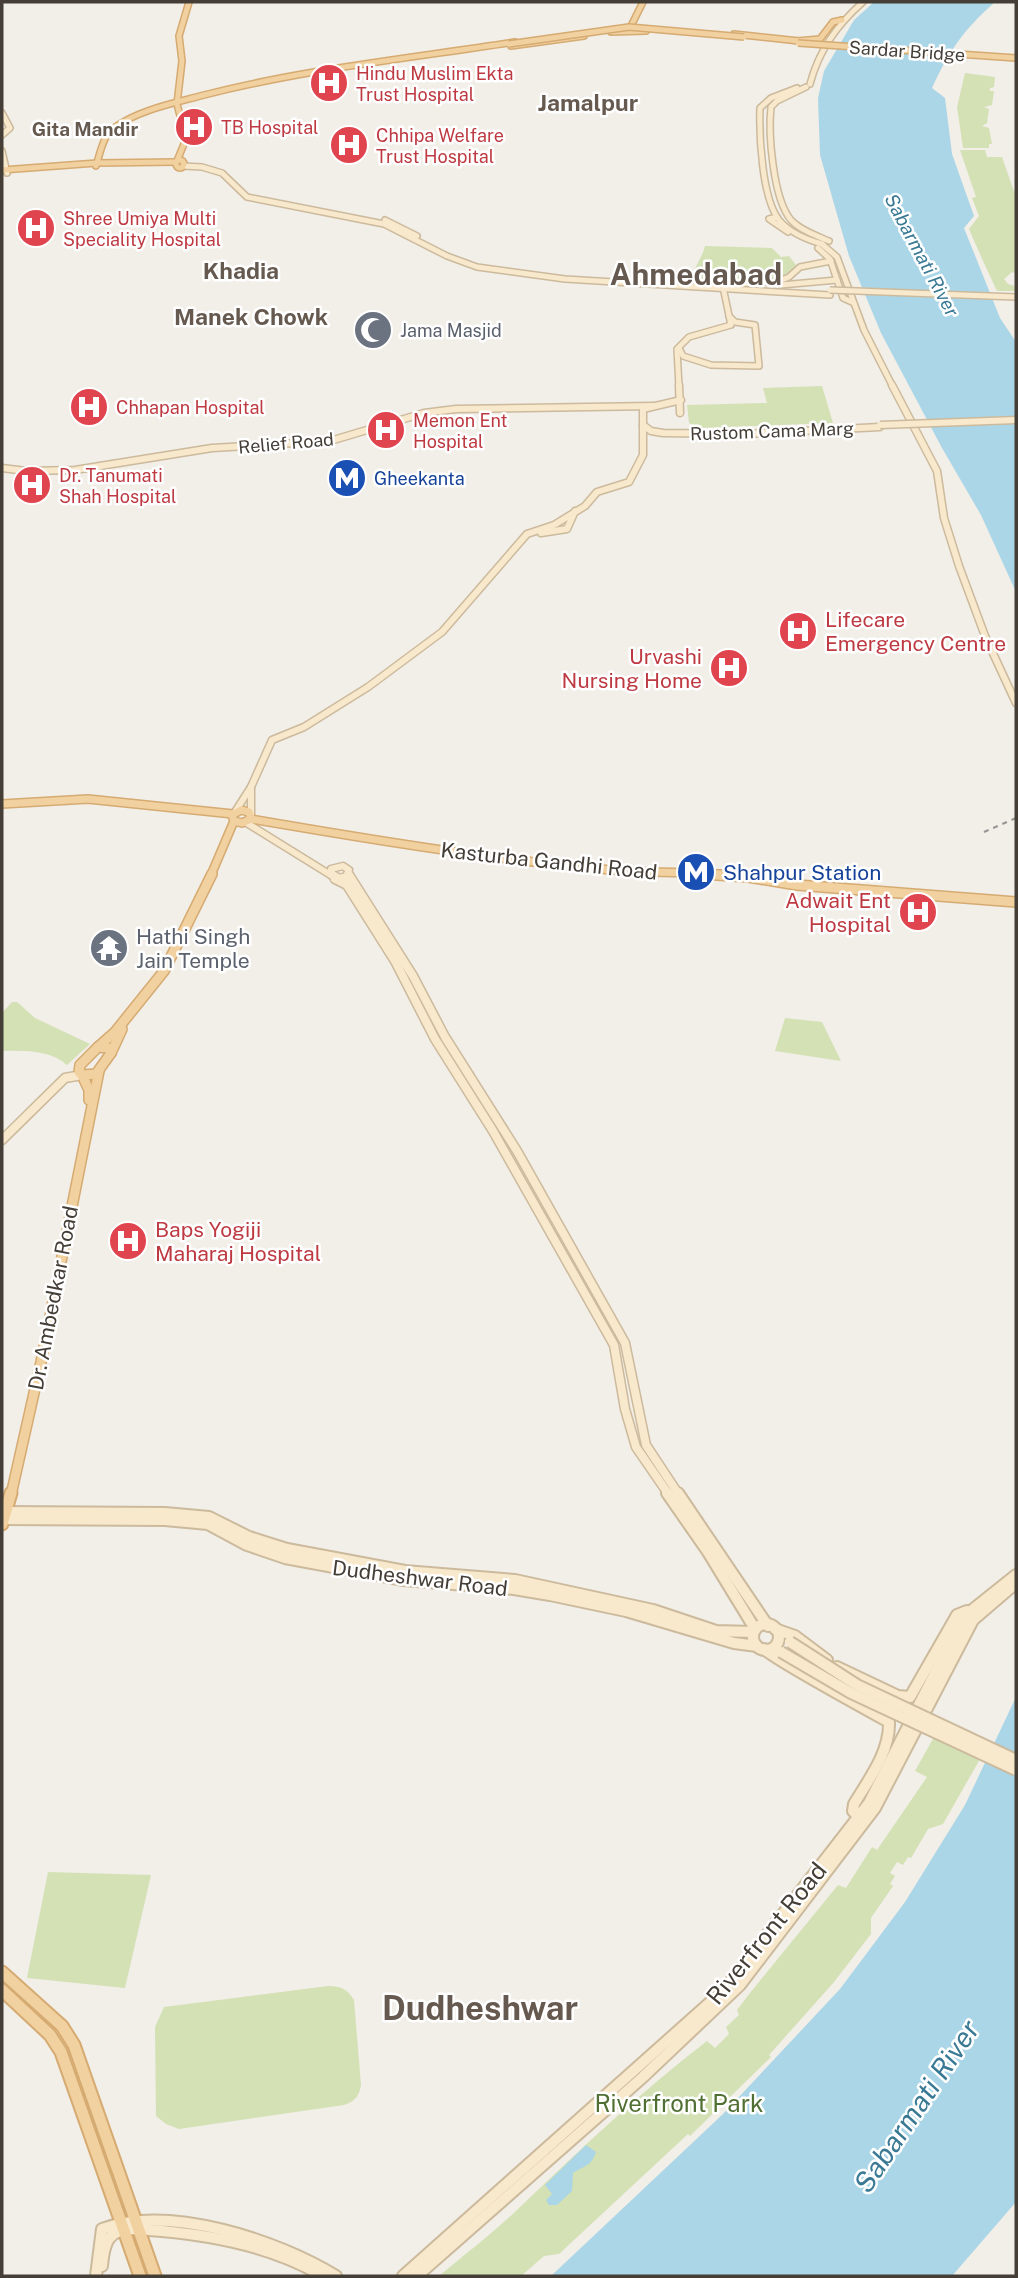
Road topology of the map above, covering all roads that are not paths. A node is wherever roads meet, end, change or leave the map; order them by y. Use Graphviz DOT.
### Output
graph roads {
  1 [pos="183,2"];
  2 [pos="189,2"];
  3 [pos="644,2"];
  4 [pos="861,2"];
  5 [pos="840,20"];
  6 [pos="631,28"];
  7 [pos="762,39"];
  8 [pos="798,42"];
  9 [pos="506,45"];
  10 [pos="1016,57"];
  11 [pos="804,85"];
  12 [pos="178,104"];
  13 [pos="2,113"];
  14 [pos="3,134"];
  15 [pos="2,151"];
  16 [pos="176,161"];
  17 [pos="97,164"];
  18 [pos="184,164"];
  19 [pos="4,172"];
  20 [pos="777,217"];
  21 [pos="831,242"];
  22 [pos="822,244"];
  23 [pos="831,261"];
  24 [pos="837,280"];
  25 [pos="737,289"];
  26 [pos="723,290"];
  27 [pos="1016,299"];
  28 [pos="852,302"];
  29 [pos="729,316"];
  30 [pos="727,326"];
  31 [pos="754,335"];
  32 [pos="678,346"];
  33 [pos="710,365"];
  34 [pos="679,370"];
  35 [pos="681,400"];
  36 [pos="655,406"];
  37 [pos="639,408"];
  38 [pos="680,413"];
  39 [pos="1016,421"];
  40 [pos="643,425"];
  41 [pos="682,425"];
  42 [pos="880,426"];
  43 [pos="663,433"];
  44 [pos="644,442"];
  45 [pos="2,468"];
  46 [pos="575,511"];
  47 [pos="560,521"];
  48 [pos="572,523"];
  49 [pos="548,527"];
  50 [pos="555,532"];
  51 [pos="527,534"];
  52 [pos="1016,696"];
  53 [pos="1016,703"];
  54 [pos="251,787"];
  55 [pos="2,805"];
  56 [pos="242,818"];
  57 [pos="332,874"];
  58 [pos="349,875"];
  59 [pos="1016,900"];
  60 [pos="98,1047"];
  61 [pos="111,1052"];
  62 [pos="81,1070"];
  63 [pos="99,1071"];
  64 [pos="2,1138"];
  65 [pos="3,1516"];
  66 [pos="1016,1575"];
  67 [pos="1016,1583"];
  68 [pos="627,1608"];
  69 [pos="974,1613"];
  70 [pos="774,1630"];
  71 [pos="754,1631"];
  72 [pos="768,1649"];
  73 [pos="1016,1760"];
  74 [pos="1016,1770"];
  75 [pos="862,1820"];
  76 [pos="2,1972"];
  77 [pos="2,1990"];
  78 [pos="138,2225"];
  79 [pos="121,2226"];
  80 [pos="98,2276"];
  81 [pos="140,2276"];
  82 [pos="155,2276"];
  83 [pos="323,2276"];
  84 [pos="336,2276"];
  85 [pos="403,2276"];
  86 [pos="416,2276"];
  1 -- 12 [label="main road"];
  2 -- 12 [label="main road"];
  3 -- 6 [label="main road"];
  4 -- 5 [label="main road"];
  5 -- 8 [label="main road"];
  5 -- 11 [label="main road"];
  6 -- 7 [label="main road"];
  6 -- 9 [label="main road"];
  7 -- 8 [label="main road, Sardar Bridge"];
  7 -- 9 [label="main road, bridge"];
  8 -- 10 [label="main road, Sardar Bridge, bridge"];
  9 -- 12 [label="main road"];
  11 -- 20 [label="main road"];
  11 -- 21 [label="main road"];
  11 -- 22 [label="main road"];
  12 -- 16 [label="main road"];
  12 -- 17 [label="main road"];
  13 -- 14 [label="main road"];
  15 -- 19 [label="main road"];
  16 -- 17 [label="main road"];
  16 -- 17 [label="main road"];
  16 -- 18 [label="main road"];
  17 -- 19 [label="main road"];
  18 -- 26 [label="main road"];
  20 -- 22 [label="main road"];
  20 -- 23 [label="main road"];
  21 -- 22 [label="main road"];
  21 -- 52 [label="main road"];
  22 -- 28 [label="main road"];
  23 -- 24 [label="main road"];
  23 -- 26 [label="main road"];
  24 -- 25 [label="main road"];
  24 -- 28 [label="main road"];
  25 -- 26 [label="main road"];
  25 -- 27 [label="main road, bridge"];
  26 -- 29 [label="main road"];
  28 -- 53 [label="main road"];
  29 -- 30 [label="main road"];
  29 -- 31 [label="main road"];
  30 -- 31 [label="main road"];
  30 -- 32 [label="main road"];
  31 -- 33 [label="main road"];
  32 -- 33 [label="main road"];
  32 -- 34 [label="main road"];
  33 -- 34 [label="main road"];
  34 -- 35 [label="main road"];
  35 -- 36 [label="main road, Relief Road"];
  35 -- 38 [label="main road"];
  36 -- 37 [label="main road, Relief Road"];
  36 -- 38 [label="main road"];
  37 -- 40 [label="main road"];
  37 -- 45 [label="main road, Relief Road"];
  38 -- 41 [label="main road"];
  39 -- 42 [label="main road, bridge"];
  40 -- 43 [label="main road, Rustom Cama Marg"];
  40 -- 44 [label="main road"];
  41 -- 42 [label="main road, Rustom Cama Marg"];
  41 -- 43 [label="main road, Rustom Cama Marg"];
  42 -- 43 [label="main road, Rustom Cama Marg"];
  43 -- 44 [label="main road"];
  44 -- 46 [label="main road"];
  46 -- 47 [label="main road"];
  46 -- 48 [label="main road"];
  47 -- 48 [label="main road"];
  47 -- 49 [label="main road"];
  48 -- 50 [label="main road"];
  49 -- 50 [label="main road"];
  49 -- 51 [label="main road"];
  50 -- 51 [label="main road"];
  51 -- 54 [label="main road"];
  54 -- 56 [label="main road"];
  54 -- 56 [label="main road"];
  55 -- 56 [label="main road, Kasturba Gandhi Road"];
  56 -- 57 [label="main road"];
  56 -- 59 [label="main road, Kasturba Gandhi Road"];
  56 -- 60 [label="main road"];
  56 -- 61 [label="main road"];
  57 -- 58 [label="main road"];
  57 -- 58 [label="main road"];
  57 -- 71 [label="main road"];
  58 -- 70 [label="main road"];
  60 -- 61 [label="main road"];
  60 -- 62 [label="main road"];
  61 -- 63 [label="main road"];
  62 -- 63 [label="main road"];
  62 -- 64 [label="main road"];
  62 -- 65 [label="main road, Dr. Ambedkar Road"];
  63 -- 65 [label="main road, Dr. Ambedkar Road"];
  65 -- 68 [label="main road, Dudheshwar Road"];
  66 -- 69 [label="main road"];
  67 -- 69 [label="main road"];
  68 -- 71 [label="main road, Dudheshwar Road"];
  68 -- 72 [label="main road, Dudheshwar Road"];
  69 -- 70 [label="main road"];
  69 -- 75 [label="main road, Riverfront Road"];
  70 -- 71 [label="main road, Dudheshwar Road"];
  70 -- 72 [label="main road"];
  70 -- 73 [label="main road, bridge"];
  71 -- 72 [label="main road"];
  72 -- 74 [label="main road, bridge"];
  72 -- 75 [label="main road"];
  75 -- 85 [label="main road, Riverfront Road"];
  75 -- 86 [label="main road, Riverfront Road"];
  76 -- 78 [label="main road"];
  77 -- 79 [label="main road"];
  78 -- 79 [label="main road"];
  78 -- 82 [label="main road"];
  78 -- 83 [label="main road"];
  78 -- 84 [label="main road"];
  79 -- 80 [label="main road"];
  79 -- 81 [label="main road"];
}
